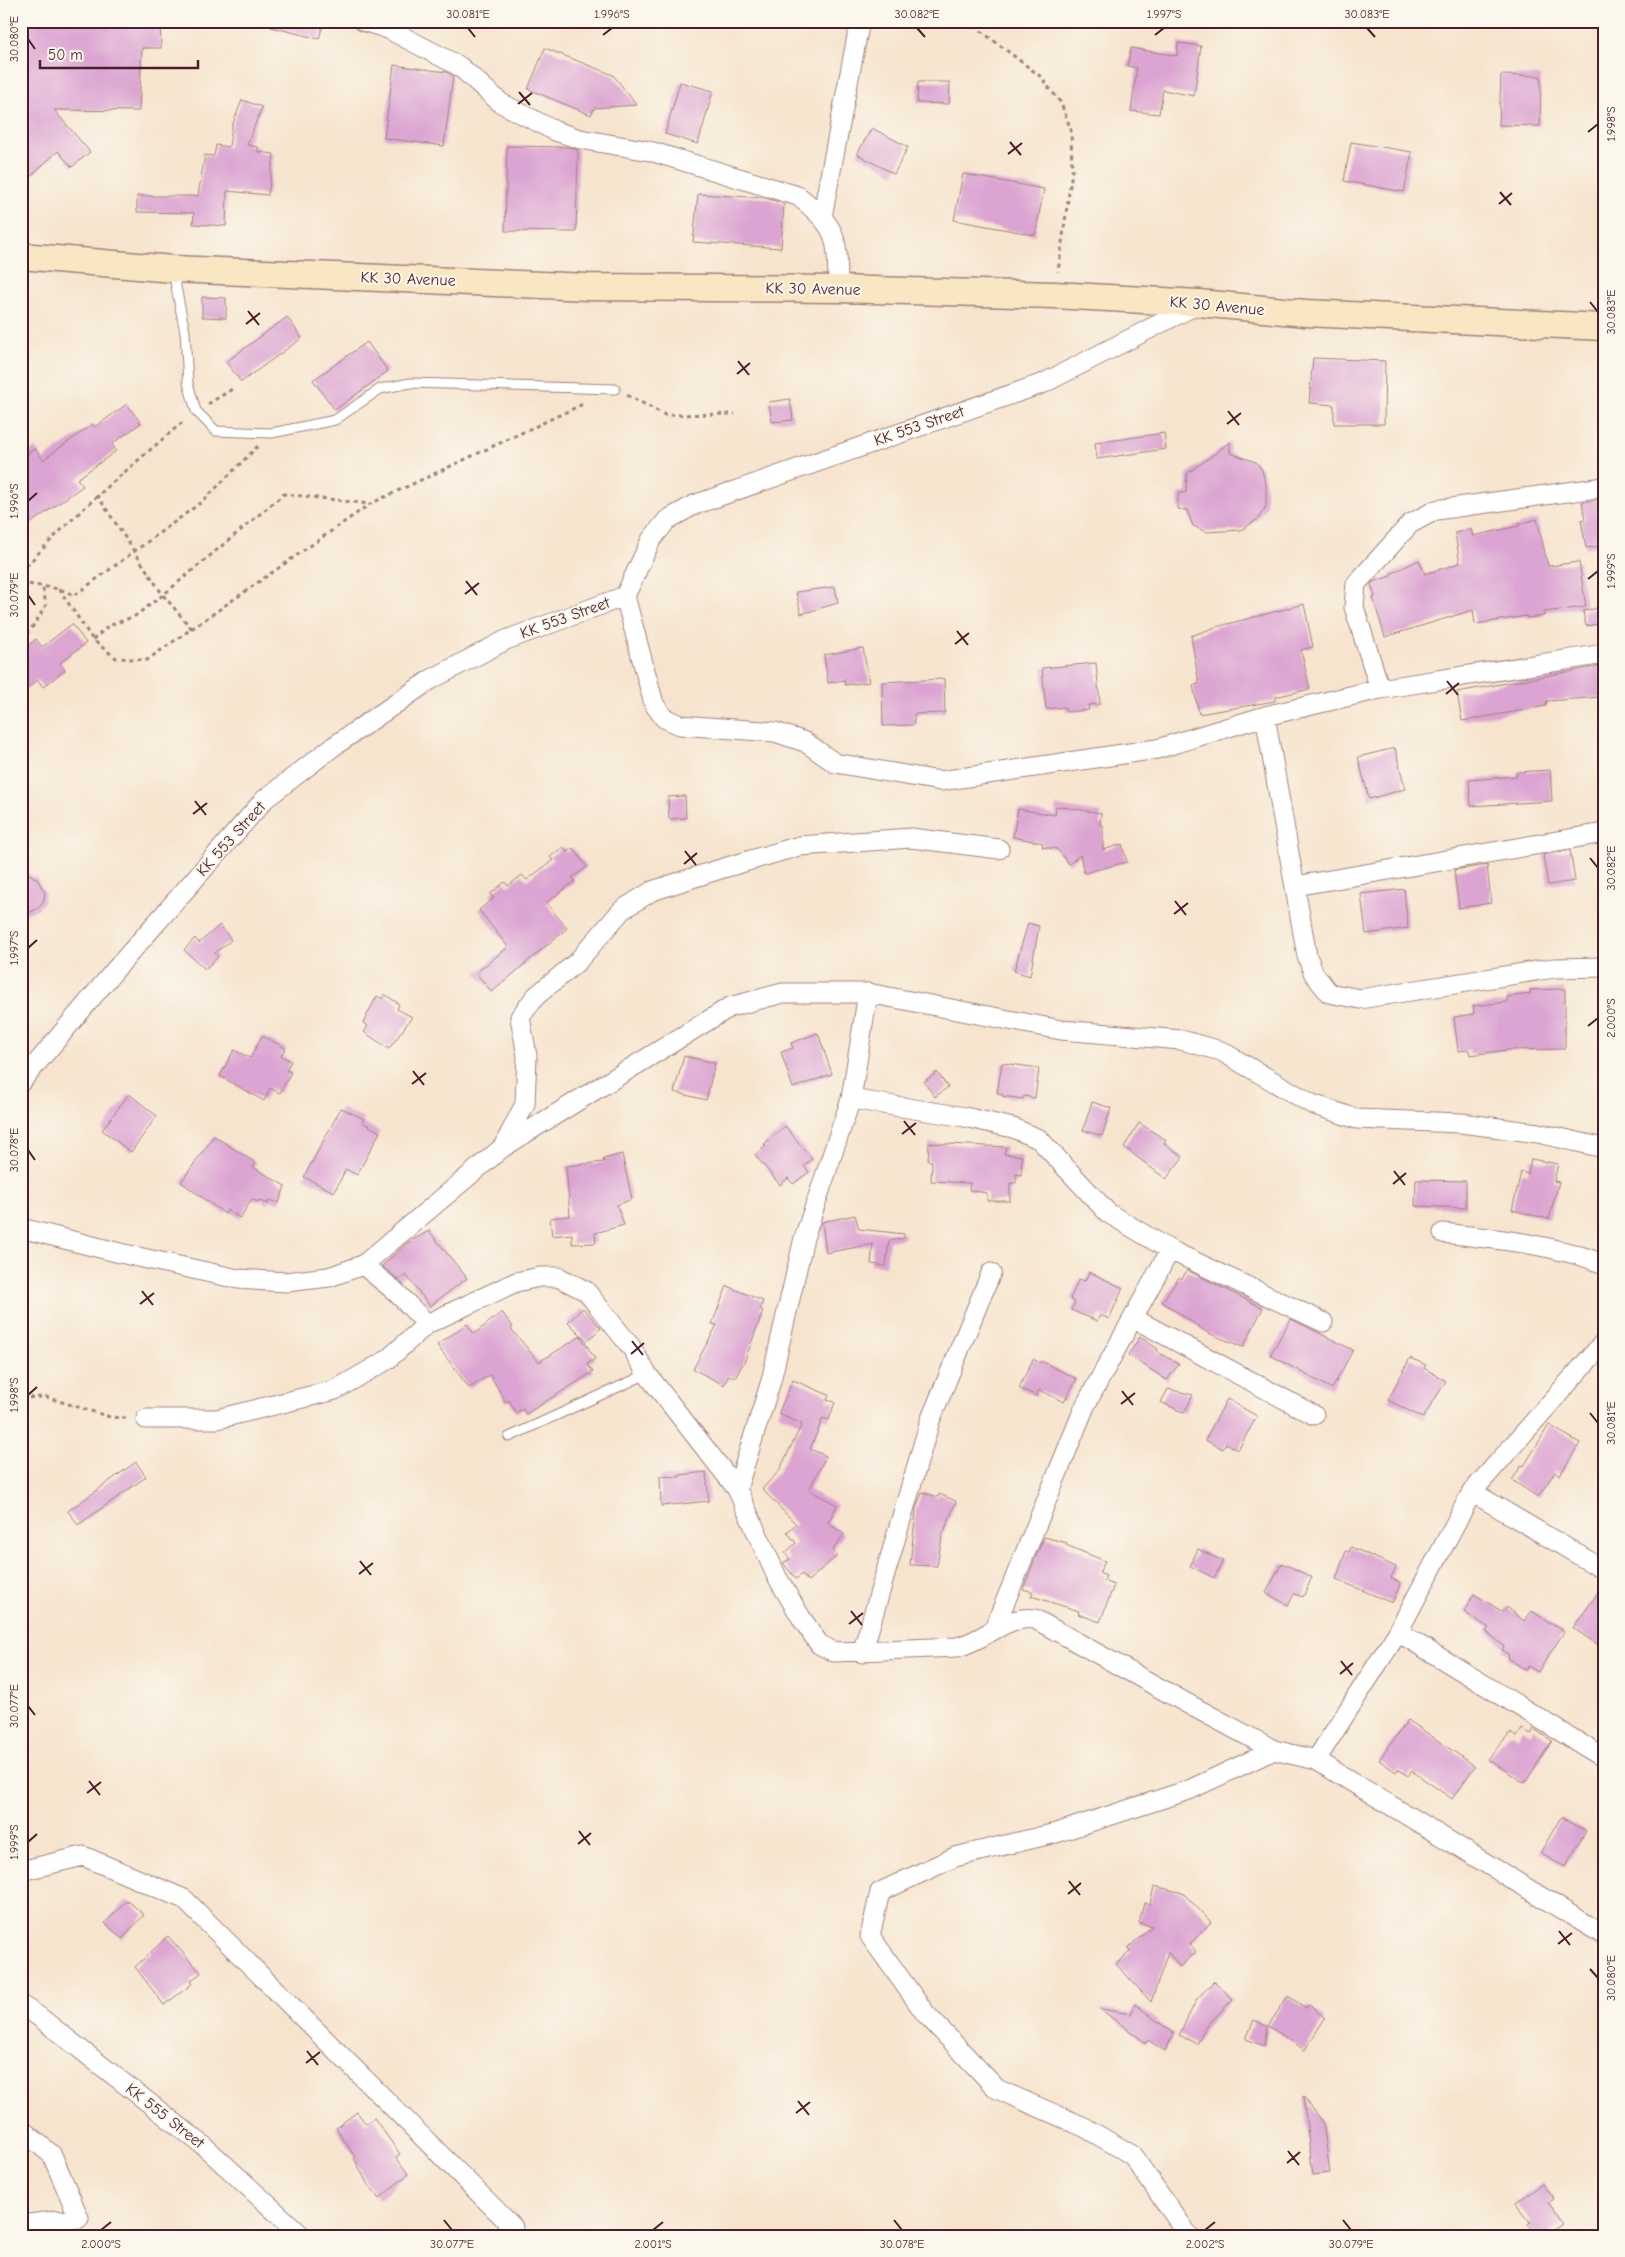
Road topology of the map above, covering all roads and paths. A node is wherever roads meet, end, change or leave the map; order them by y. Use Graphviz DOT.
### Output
graph roads {
  1 [pos="363,21"];
  2 [pos="860,21"];
  3 [pos="968,21"];
  4 [pos="386,25"];
  5 [pos="822,217"];
  6 [pos="21,256"];
  7 [pos="173,269"];
  8 [pos="838,289"];
  9 [pos="1054,295"];
  10 [pos="1199,303"];
  11 [pos="1604,327"];
  12 [pos="234,388"];
  13 [pos="615,389"];
  14 [pos="196,411"];
  15 [pos="735,414"];
  16 [pos="272,433"];
  17 [pos="1604,487"];
  18 [pos="97,495"];
  19 [pos="370,504"];
  20 [pos="134,550"];
  21 [pos="21,572"];
  22 [pos="21,583"];
  23 [pos="43,588"];
  24 [pos="59,589"];
  25 [pos="163,595"];
  26 [pos="625,596"];
  27 [pos="192,630"];
  28 [pos="21,640"];
  29 [pos="93,640"];
  30 [pos="1604,654"];
  31 [pos="1380,689"];
  32 [pos="1265,716"];
  33 [pos="1604,833"];
  34 [pos="999,849"];
  35 [pos="1295,886"];
  36 [pos="1604,967"];
  37 [pos="868,994"];
  38 [pos="21,1082"];
  39 [pos="851,1099"];
  40 [pos="502,1148"];
  41 [pos="1604,1148"];
  42 [pos="21,1228"];
  43 [pos="1443,1233"];
  44 [pos="1170,1250"];
  45 [pos="1604,1264"];
  46 [pos="364,1265"];
  47 [pos="991,1273"];
  48 [pos="1133,1318"];
  49 [pos="1323,1322"];
  50 [pos="427,1324"];
  51 [pos="1604,1342"];
  52 [pos="1596,1364"];
  53 [pos="647,1374"];
  54 [pos="21,1398"];
  55 [pos="1314,1415"];
  56 [pos="146,1419"];
  57 [pos="509,1437"];
  58 [pos="737,1489"];
  59 [pos="1472,1492"];
  60 [pos="1604,1570"];
  61 [pos="994,1629"];
  62 [pos="1398,1632"];
  63 [pos="862,1652"];
  64 [pos="1274,1750"];
  65 [pos="1604,1758"];
  66 [pos="1316,1760"];
  67 [pos="21,1871"];
  68 [pos="1604,1935"];
  69 [pos="21,2005"];
  70 [pos="21,2129"];
  71 [pos="21,2225"];
  72 [pos="513,2227"];
  73 [pos="302,2236"];
  74 [pos="1189,2236"];
  1 -- 4 [label="street"];
  2 -- 5 [label="street"];
  3 -- 9 [label="path"];
  4 -- 5 [label="street"];
  5 -- 8 [label="street"];
  6 -- 7 [label="main road, KK 30 Avenue"];
  7 -- 8 [label="main road, KK 30 Avenue"];
  7 -- 14 [label="lane"];
  8 -- 9 [label="main road, KK 30 Avenue"];
  9 -- 10 [label="main road, KK 30 Avenue"];
  10 -- 11 [label="main road, KK 30 Avenue"];
  10 -- 26 [label="street, KK 553 Street"];
  12 -- 14 [label="path"];
  13 -- 15 [label="path"];
  13 -- 16 [label="lane"];
  13 -- 19 [label="path"];
  14 -- 16 [label="lane"];
  14 -- 18 [label="path"];
  16 -- 20 [label="path"];
  17 -- 31 [label="street"];
  18 -- 20 [label="path"];
  18 -- 21 [label="path"];
  19 -- 25 [label="path"];
  19 -- 27 [label="path"];
  20 -- 24 [label="path"];
  20 -- 25 [label="path"];
  22 -- 23 [label="path"];
  23 -- 24 [label="path"];
  23 -- 28 [label="path"];
  24 -- 29 [label="path"];
  25 -- 27 [label="path"];
  25 -- 29 [label="path"];
  26 -- 32 [label="street"];
  26 -- 38 [label="street, KK 553 Street"];
  27 -- 29 [label="path"];
  30 -- 31 [label="street"];
  31 -- 32 [label="street"];
  32 -- 35 [label="street"];
  33 -- 35 [label="street"];
  34 -- 40 [label="street"];
  35 -- 36 [label="street"];
  37 -- 39 [label="street"];
  37 -- 40 [label="street"];
  37 -- 41 [label="street"];
  39 -- 44 [label="street"];
  39 -- 58 [label="street"];
  40 -- 46 [label="street"];
  42 -- 46 [label="street"];
  43 -- 45 [label="street"];
  44 -- 48 [label="street"];
  44 -- 49 [label="street"];
  46 -- 50 [label="street"];
  47 -- 63 [label="street"];
  48 -- 55 [label="street"];
  48 -- 61 [label="street"];
  50 -- 53 [label="street"];
  50 -- 56 [label="street"];
  51 -- 52 [label="street"];
  52 -- 59 [label="street"];
  53 -- 57 [label="lane"];
  53 -- 58 [label="street"];
  54 -- 56 [label="path"];
  58 -- 63 [label="street"];
  59 -- 60 [label="street"];
  59 -- 62 [label="street"];
  61 -- 63 [label="street"];
  61 -- 64 [label="street"];
  62 -- 65 [label="street"];
  62 -- 66 [label="street"];
  64 -- 66 [label="street"];
  64 -- 74 [label="street"];
  66 -- 68 [label="street"];
  67 -- 72 [label="street"];
  69 -- 73 [label="street, KK 555 Street"];
  70 -- 71 [label="street"];
}
